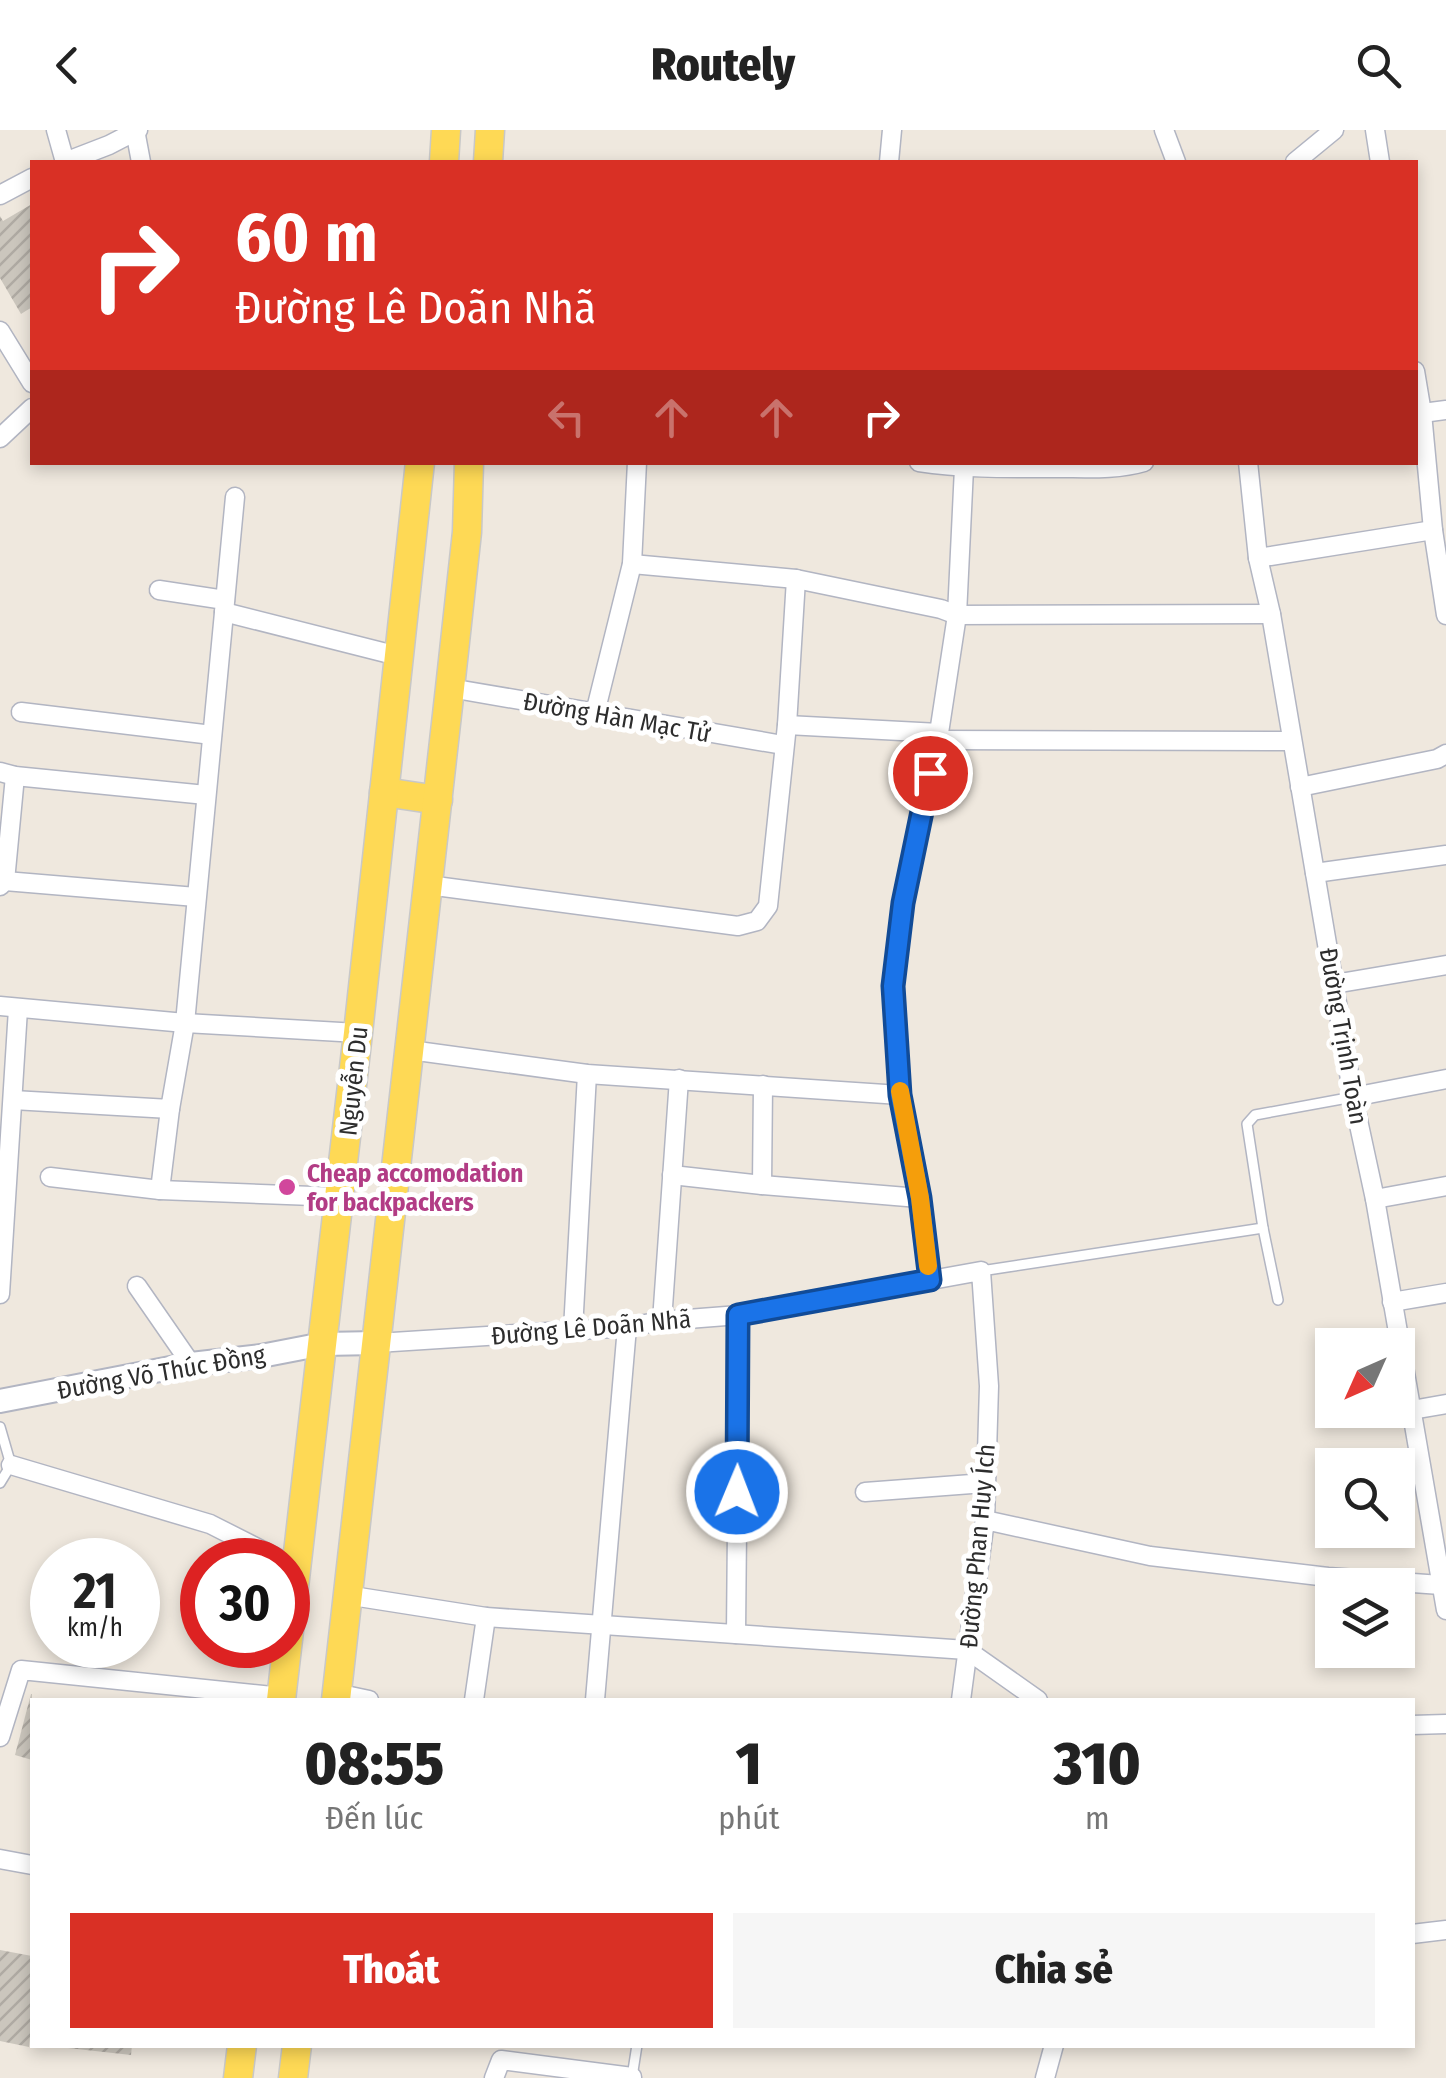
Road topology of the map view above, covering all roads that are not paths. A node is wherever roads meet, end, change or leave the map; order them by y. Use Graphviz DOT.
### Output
graph roads {
  1 [pos="56,130"];
  2 [pos="136,130"];
  3 [pos="446,130"];
  4 [pos="490,130"];
  5 [pos="892,130"];
  6 [pos="1164,130"];
  7 [pos="1334,130"];
  8 [pos="1375,130"];
  9 [pos="64,160"];
  10 [pos="70,160"];
  11 [pos="140,160"];
  12 [pos="444,160"];
  13 [pos="488,160"];
  14 [pos="889,160"];
  15 [pos="1175,160"];
  16 [pos="1297,160"];
  17 [pos="1380,160"];
  18 [pos="30,179"];
  19 [pos="0,194"];
  20 [pos="0,331"];
  21 [pos="30,381"];
  22 [pos="30,410"];
  23 [pos="1446,410"];
  24 [pos="1418,414"];
  25 [pos="0,438"];
  26 [pos="420,465"];
  27 [pos="470,465"];
  28 [pos="637,465"];
  29 [pos="942,465"];
  30 [pos="1134,465"];
  31 [pos="1248,465"];
  32 [pos="964,468"];
  33 [pos="235,497"];
  34 [pos="1438,536"];
  35 [pos="1258,558"];
  36 [pos="632,564"];
  37 [pos="796,579"];
  38 [pos="159,590"];
  39 [pos="224,606"];
  40 [pos="1271,614"];
  41 [pos="957,615"];
  42 [pos="1446,615"];
  43 [pos="398,656"];
  44 [pos="450,688"];
  45 [pos="21,712"];
  46 [pos="595,713"];
  47 [pos="786,725"];
  48 [pos="212,736"];
  49 [pos="938,737"];
  50 [pos="1291,742"];
  51 [pos="783,745"];
  52 [pos="1446,754"];
  53 [pos="8,774"];
  54 [pos="1300,787"];
  55 [pos="384,792"];
  56 [pos="206,795"];
  57 [pos="438,800"];
  58 [pos="1446,855"];
  59 [pos="1315,873"];
  60 [pos="2,884"];
  61 [pos="428,885"];
  62 [pos="196,897"];
  63 [pos="1446,965"];
  64 [pos="1334,984"];
  65 [pos="9,1008"];
  66 [pos="186,1022"];
  67 [pos="358,1033"];
  68 [pos="410,1050"];
  69 [pos="587,1074"];
  70 [pos="1446,1078"];
  71 [pos="679,1079"];
  72 [pos="762,1084"];
  73 [pos="900,1095"];
  74 [pos="1353,1097"];
  75 [pos="13,1100"];
  76 [pos="170,1109"];
  77 [pos="6,1120"];
  78 [pos="672,1175"];
  79 [pos="50,1177"];
  80 [pos="762,1185"];
  81 [pos="1446,1186"];
  82 [pos="160,1190"];
  83 [pos="340,1197"];
  84 [pos="920,1198"];
  85 [pos="1375,1199"];
  86 [pos="2,1218"];
  87 [pos="1262,1228"];
  88 [pos="981,1272"];
  89 [pos="930,1280"];
  90 [pos="137,1286"];
  91 [pos="0,1294"];
  92 [pos="1446,1294"];
  93 [pos="1278,1300"];
  94 [pos="1392,1302"];
  95 [pos="738,1315"];
  96 [pos="662,1321"];
  97 [pos="626,1327"];
  98 [pos="1397,1328"];
  99 [pos="572,1330"];
  100 [pos="377,1343"];
  101 [pos="323,1344"];
  102 [pos="191,1364"];
  103 [pos="0,1401"];
  104 [pos="1446,1404"];
  105 [pos="1415,1409"];
  106 [pos="1415,1422"];
  107 [pos="0,1426"];
  108 [pos="11,1465"];
  109 [pos="0,1483"];
  110 [pos="985,1483"];
  111 [pos="865,1492"];
  112 [pos="1438,1512"];
  113 [pos="985,1520"];
  114 [pos="237,1538"];
  115 [pos="292,1538"];
  116 [pos="1441,1586"];
  117 [pos="346,1595"];
  118 [pos="1446,1610"];
  119 [pos="486,1617"];
  120 [pos="602,1625"];
  121 [pos="736,1634"];
  122 [pos="968,1650"];
  123 [pos="283,1668"];
  124 [pos="336,1697"];
  125 [pos="272,1698"];
  126 [pos="281,1698"];
  127 [pos="474,1698"];
  128 [pos="595,1698"];
  129 [pos="960,1698"];
  130 [pos="1035,1698"];
  131 [pos="1446,1724"];
  132 [pos="1415,1725"];
  133 [pos="0,1737"];
  134 [pos="0,1859"];
  135 [pos="30,1865"];
  136 [pos="1446,1930"];
  137 [pos="1415,1934"];
  138 [pos="242,2048"];
  139 [pos="296,2048"];
  140 [pos="637,2048"];
  141 [pos="1053,2048"];
  142 [pos="632,2077"];
  143 [pos="238,2078"];
  144 [pos="293,2078"];
  145 [pos="494,2078"];
  146 [pos="1045,2078"];
  1 -- 9 [label="street"];
  2 -- 10 [label="street"];
  2 -- 11 [label="street"];
  3 -- 12 [label="main road"];
  4 -- 13 [label="main road"];
  5 -- 14 [label="street"];
  6 -- 15 [label="street"];
  7 -- 16 [label="street"];
  8 -- 17 [label="street"];
  18 -- 19 [label="street"];
  20 -- 21 [label="street"];
  22 -- 25 [label="street"];
  23 -- 24 [label="street"];
  24 -- 34 [label="street"];
  26 -- 43 [label="main road, Nguyễn Du"];
  27 -- 44 [label="main road"];
  28 -- 36 [label="street"];
  29 -- 32 [label="street"];
  30 -- 32 [label="street"];
  31 -- 35 [label="street, Đường Trịnh Toàn"];
  32 -- 41 [label="street"];
  33 -- 39 [label="street"];
  34 -- 35 [label="street"];
  34 -- 42 [label="street"];
  35 -- 40 [label="street, Đường Trịnh Toàn"];
  36 -- 37 [label="street"];
  36 -- 46 [label="street"];
  37 -- 41 [label="street"];
  37 -- 47 [label="street"];
  38 -- 39 [label="street"];
  39 -- 43 [label="street"];
  39 -- 48 [label="street"];
  40 -- 41 [label="street"];
  40 -- 50 [label="street, Đường Trịnh Toàn"];
  41 -- 49 [label="street"];
  43 -- 55 [label="main road, Nguyễn Du"];
  44 -- 46 [label="street, Đường Hàn Mạc Tử"];
  44 -- 57 [label="main road"];
  45 -- 48 [label="street"];
  46 -- 51 [label="street, Đường Hàn Mạc Tử"];
  47 -- 49 [label="street"];
  47 -- 51 [label="street"];
  48 -- 56 [label="street"];
  49 -- 50 [label="street"];
  49 -- 73 [label="street"];
  50 -- 54 [label="street, Đường Trịnh Toàn"];
  51 -- 61 [label="street"];
  52 -- 54 [label="street"];
  53 -- 56 [label="street"];
  53 -- 60 [label="street"];
  54 -- 59 [label="street, Đường Trịnh Toàn"];
  55 -- 57 [label="main road"];
  55 -- 67 [label="main road, Nguyễn Du"];
  56 -- 62 [label="street"];
  57 -- 61 [label="main road"];
  58 -- 59 [label="street"];
  59 -- 64 [label="street, Đường Trịnh Toàn"];
  60 -- 62 [label="street"];
  61 -- 68 [label="main road"];
  62 -- 66 [label="street"];
  63 -- 64 [label="street"];
  64 -- 74 [label="street, Đường Trịnh Toàn"];
  65 -- 66 [label="street"];
  65 -- 75 [label="street"];
  66 -- 67 [label="street"];
  66 -- 76 [label="street"];
  67 -- 83 [label="main road, Nguyễn Du"];
  68 -- 69 [label="street"];
  68 -- 100 [label="main road"];
  69 -- 71 [label="street"];
  69 -- 99 [label="street"];
  70 -- 74 [label="street"];
  71 -- 72 [label="street"];
  71 -- 78 [label="street"];
  72 -- 73 [label="street"];
  72 -- 80 [label="street"];
  73 -- 84 [label="street"];
  74 -- 85 [label="street, Đường Trịnh Toàn"];
  74 -- 87 [label="lane"];
  75 -- 76 [label="street"];
  75 -- 77 [label="street"];
  76 -- 82 [label="street"];
  77 -- 86 [label="street"];
  78 -- 80 [label="street"];
  78 -- 96 [label="street"];
  79 -- 82 [label="street"];
  80 -- 84 [label="street"];
  81 -- 85 [label="street"];
  82 -- 83 [label="street"];
  83 -- 101 [label="main road, Nguyễn Du"];
  84 -- 89 [label="street"];
  85 -- 94 [label="street, Đường Trịnh Toàn"];
  86 -- 91 [label="street"];
  87 -- 88 [label="lane"];
  87 -- 93 [label="lane"];
  88 -- 89 [label="street, Đường Lê Doãn Nhã"];
  88 -- 110 [label="street, Đường Phan Huy Ích"];
  89 -- 95 [label="street, Đường Lê Doãn Nhã"];
  90 -- 102 [label="street"];
  92 -- 94 [label="street"];
  94 -- 98 [label="street, Đường Trịnh Toàn"];
  95 -- 96 [label="street, Đường Lê Doãn Nhã"];
  95 -- 121 [label="street"];
  96 -- 97 [label="street, Đường Lê Doãn Nhã"];
  97 -- 99 [label="street, Đường Lê Doãn Nhã"];
  97 -- 120 [label="street"];
  99 -- 100 [label="street, Đường Lê Doãn Nhã"];
  100 -- 101 [label="street, Đường Võ Thúc Đồng"];
  100 -- 117 [label="main road"];
  101 -- 102 [label="street, Đường Võ Thúc Đồng"];
  101 -- 115 [label="main road, Nguyễn Du"];
  102 -- 103 [label="street, Đường Võ Thúc Đồng"];
  104 -- 105 [label="street"];
  106 -- 112 [label="street, Đường Trịnh Toàn"];
  107 -- 108 [label="lane"];
  108 -- 109 [label="lane"];
  108 -- 114 [label="street"];
  110 -- 111 [label="street"];
  110 -- 113 [label="street, Đường Phan Huy Ích"];
  112 -- 116 [label="street, Đường Trịnh Toàn"];
  113 -- 116 [label="street"];
  113 -- 122 [label="street, Đường Phan Huy Ích"];
  116 -- 118 [label="street, Đường Trịnh Toàn"];
  117 -- 119 [label="street"];
  117 -- 124 [label="main road"];
  119 -- 120 [label="street"];
  119 -- 127 [label="street"];
  120 -- 121 [label="street"];
  120 -- 128 [label="street"];
  121 -- 122 [label="street"];
  122 -- 129 [label="street, Đường Phan Huy Ích"];
  122 -- 130 [label="street"];
  123 -- 126 [label="main road, Nguyễn Du"];
  125 -- 133 [label="street"];
  131 -- 132 [label="street"];
  134 -- 135 [label="street"];
  136 -- 137 [label="street"];
  138 -- 143 [label="main road"];
  139 -- 144 [label="main road"];
  140 -- 142 [label="lane"];
  141 -- 146 [label="street"];
  142 -- 145 [label="street"];
}
